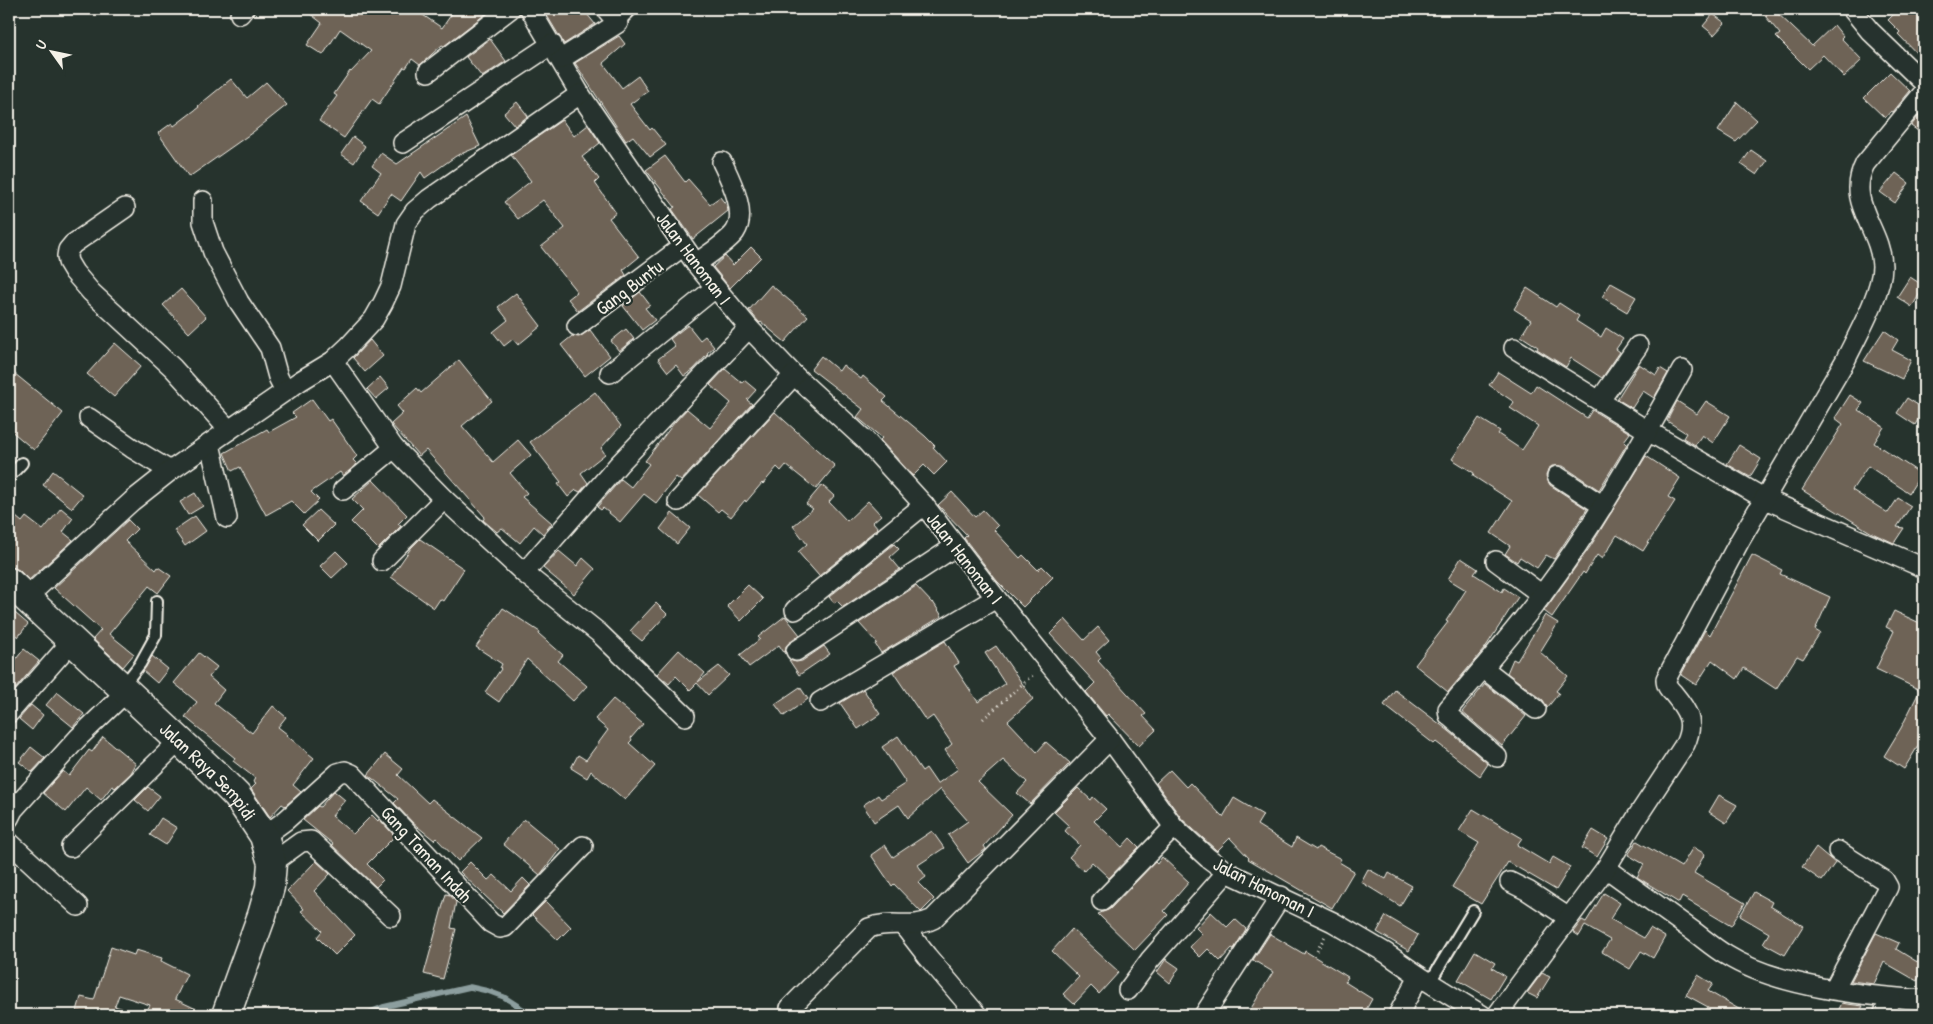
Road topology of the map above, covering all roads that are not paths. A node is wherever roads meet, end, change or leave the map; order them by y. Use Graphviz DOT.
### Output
graph roads {
  1 [pos="510,9"];
  2 [pos="530,9"];
  3 [pos="632,9"];
  4 [pos="1852,9"];
  5 [pos="612,16"];
  6 [pos="557,52"];
  7 [pos="428,72"];
  8 [pos="1924,84"];
  9 [pos="1924,92"];
  10 [pos="580,94"];
  11 [pos="403,143"];
  12 [pos="722,162"];
  13 [pos="203,201"];
  14 [pos="125,208"];
  15 [pos="682,247"];
  16 [pos="696,264"];
  17 [pos="715,288"];
  18 [pos="577,326"];
  19 [pos="749,328"];
  20 [pos="1638,346"];
  21 [pos="1514,348"];
  22 [pos="333,361"];
  23 [pos="1682,370"];
  24 [pos="610,374"];
  25 [pos="794,375"];
  26 [pos="285,391"];
  27 [pos="1600,400"];
  28 [pos="89,418"];
  29 [pos="229,430"];
  30 [pos="1648,432"];
  31 [pos="210,444"];
  32 [pos="394,448"];
  33 [pos="22,463"];
  34 [pos="170,471"];
  35 [pos="1558,476"];
  36 [pos="9,478"];
  37 [pos="343,490"];
  38 [pos="444,499"];
  39 [pos="1764,499"];
  40 [pos="678,501"];
  41 [pos="924,505"];
  42 [pos="1603,506"];
  43 [pos="227,518"];
  44 [pos="956,546"];
  45 [pos="1496,561"];
  46 [pos="382,562"];
  47 [pos="1924,568"];
  48 [pos="524,574"];
  49 [pos="17,590"];
  50 [pos="1542,595"];
  51 [pos="996,598"];
  52 [pos="157,601"];
  53 [pos="795,610"];
  54 [pos="72,641"];
  55 [pos="796,651"];
  56 [pos="1483,668"];
  57 [pos="124,690"];
  58 [pos="820,702"];
  59 [pos="1536,708"];
  60 [pos="9,713"];
  61 [pos="685,716"];
  62 [pos="1110,739"];
  63 [pos="180,740"];
  64 [pos="1496,757"];
  65 [pos="9,818"];
  66 [pos="1174,827"];
  67 [pos="264,836"];
  68 [pos="9,842"];
  69 [pos="71,846"];
  70 [pos="584,846"];
  71 [pos="1838,851"];
  72 [pos="272,863"];
  73 [pos="1606,868"];
  74 [pos="1227,872"];
  75 [pos="1510,882"];
  76 [pos="1281,896"];
  77 [pos="1102,901"];
  78 [pos="78,906"];
  79 [pos="1473,911"];
  80 [pos="391,916"];
  81 [pos="1569,918"];
  82 [pos="903,925"];
  83 [pos="1424,979"];
  84 [pos="1834,989"];
  85 [pos="1128,990"];
  86 [pos="1891,998"];
  87 [pos="1924,1000"];
  88 [pos="790,1008"];
  89 [pos="229,1014"];
  90 [pos="977,1015"];
  91 [pos="1204,1015"];
  92 [pos="1398,1015"];
  93 [pos="1482,1015"];
  94 [pos="1498,1015"];
  95 [pos="1883,1015"];
  1 -- 7 [label="street"];
  2 -- 6 [label="street, Jalan Hanoman I"];
  3 -- 5 [label="lane"];
  4 -- 8 [label="street"];
  5 -- 6 [label="street"];
  6 -- 10 [label="street, Jalan Hanoman I"];
  6 -- 11 [label="street"];
  9 -- 39 [label="street"];
  10 -- 15 [label="street, Jalan Hanoman I"];
  10 -- 22 [label="street"];
  12 -- 16 [label="street"];
  13 -- 26 [label="street"];
  14 -- 29 [label="street"];
  15 -- 16 [label="street, Jalan Hanoman I"];
  15 -- 18 [label="street, Gang Buntu"];
  16 -- 17 [label="street, Jalan Hanoman I"];
  17 -- 19 [label="street, Jalan Hanoman I"];
  17 -- 24 [label="street"];
  19 -- 25 [label="street, Jalan Hanoman I"];
  19 -- 48 [label="street"];
  20 -- 27 [label="street"];
  21 -- 27 [label="street"];
  22 -- 26 [label="street"];
  22 -- 32 [label="street"];
  23 -- 30 [label="street"];
  25 -- 40 [label="street"];
  25 -- 41 [label="street, Jalan Hanoman I"];
  26 -- 29 [label="street"];
  27 -- 30 [label="street"];
  28 -- 34 [label="street"];
  29 -- 31 [label="street"];
  30 -- 39 [label="street"];
  30 -- 42 [label="street"];
  31 -- 34 [label="street"];
  31 -- 43 [label="street"];
  32 -- 37 [label="street"];
  32 -- 38 [label="street"];
  33 -- 36 [label="lane"];
  34 -- 49 [label="street"];
  35 -- 42 [label="street"];
  38 -- 46 [label="street"];
  38 -- 48 [label="street"];
  39 -- 47 [label="street"];
  39 -- 73 [label="street"];
  41 -- 44 [label="street, Jalan Hanoman I"];
  41 -- 53 [label="street"];
  42 -- 50 [label="street"];
  44 -- 51 [label="street, Jalan Hanoman I"];
  44 -- 55 [label="street"];
  45 -- 50 [label="street"];
  48 -- 61 [label="street"];
  49 -- 54 [label="main road, Jalan Raya Sempidi"];
  50 -- 56 [label="street"];
  51 -- 58 [label="street"];
  51 -- 62 [label="street, Jalan Hanoman I"];
  52 -- 57 [label="lane"];
  54 -- 57 [label="main road, Jalan Raya Sempidi"];
  54 -- 60 [label="street"];
  56 -- 59 [label="street"];
  56 -- 64 [label="street"];
  57 -- 63 [label="main road, Jalan Raya Sempidi"];
  57 -- 65 [label="street"];
  62 -- 66 [label="street, Jalan Hanoman I"];
  62 -- 82 [label="street"];
  63 -- 67 [label="main road, Jalan Raya Sempidi"];
  63 -- 69 [label="street"];
  66 -- 74 [label="street, Jalan Hanoman I"];
  66 -- 77 [label="street"];
  67 -- 70 [label="street, Gang Taman Indah"];
  67 -- 72 [label="main road, Jalan Raya Sempidi"];
  68 -- 78 [label="street"];
  71 -- 84 [label="street"];
  72 -- 80 [label="street"];
  72 -- 89 [label="main road, Jalan Raya Sempidi"];
  73 -- 81 [label="street"];
  73 -- 84 [label="street"];
  74 -- 76 [label="street, Jalan Hanoman I"];
  74 -- 85 [label="street"];
  75 -- 81 [label="street"];
  76 -- 83 [label="street, Jalan Hanoman I"];
  76 -- 91 [label="street"];
  79 -- 83 [label="lane"];
  81 -- 94 [label="street"];
  82 -- 88 [label="street"];
  82 -- 90 [label="street"];
  83 -- 92 [label="street"];
  83 -- 93 [label="street, Jalan Hanoman I"];
  84 -- 86 [label="street"];
  86 -- 87 [label="street"];
  86 -- 95 [label="street"];
}
